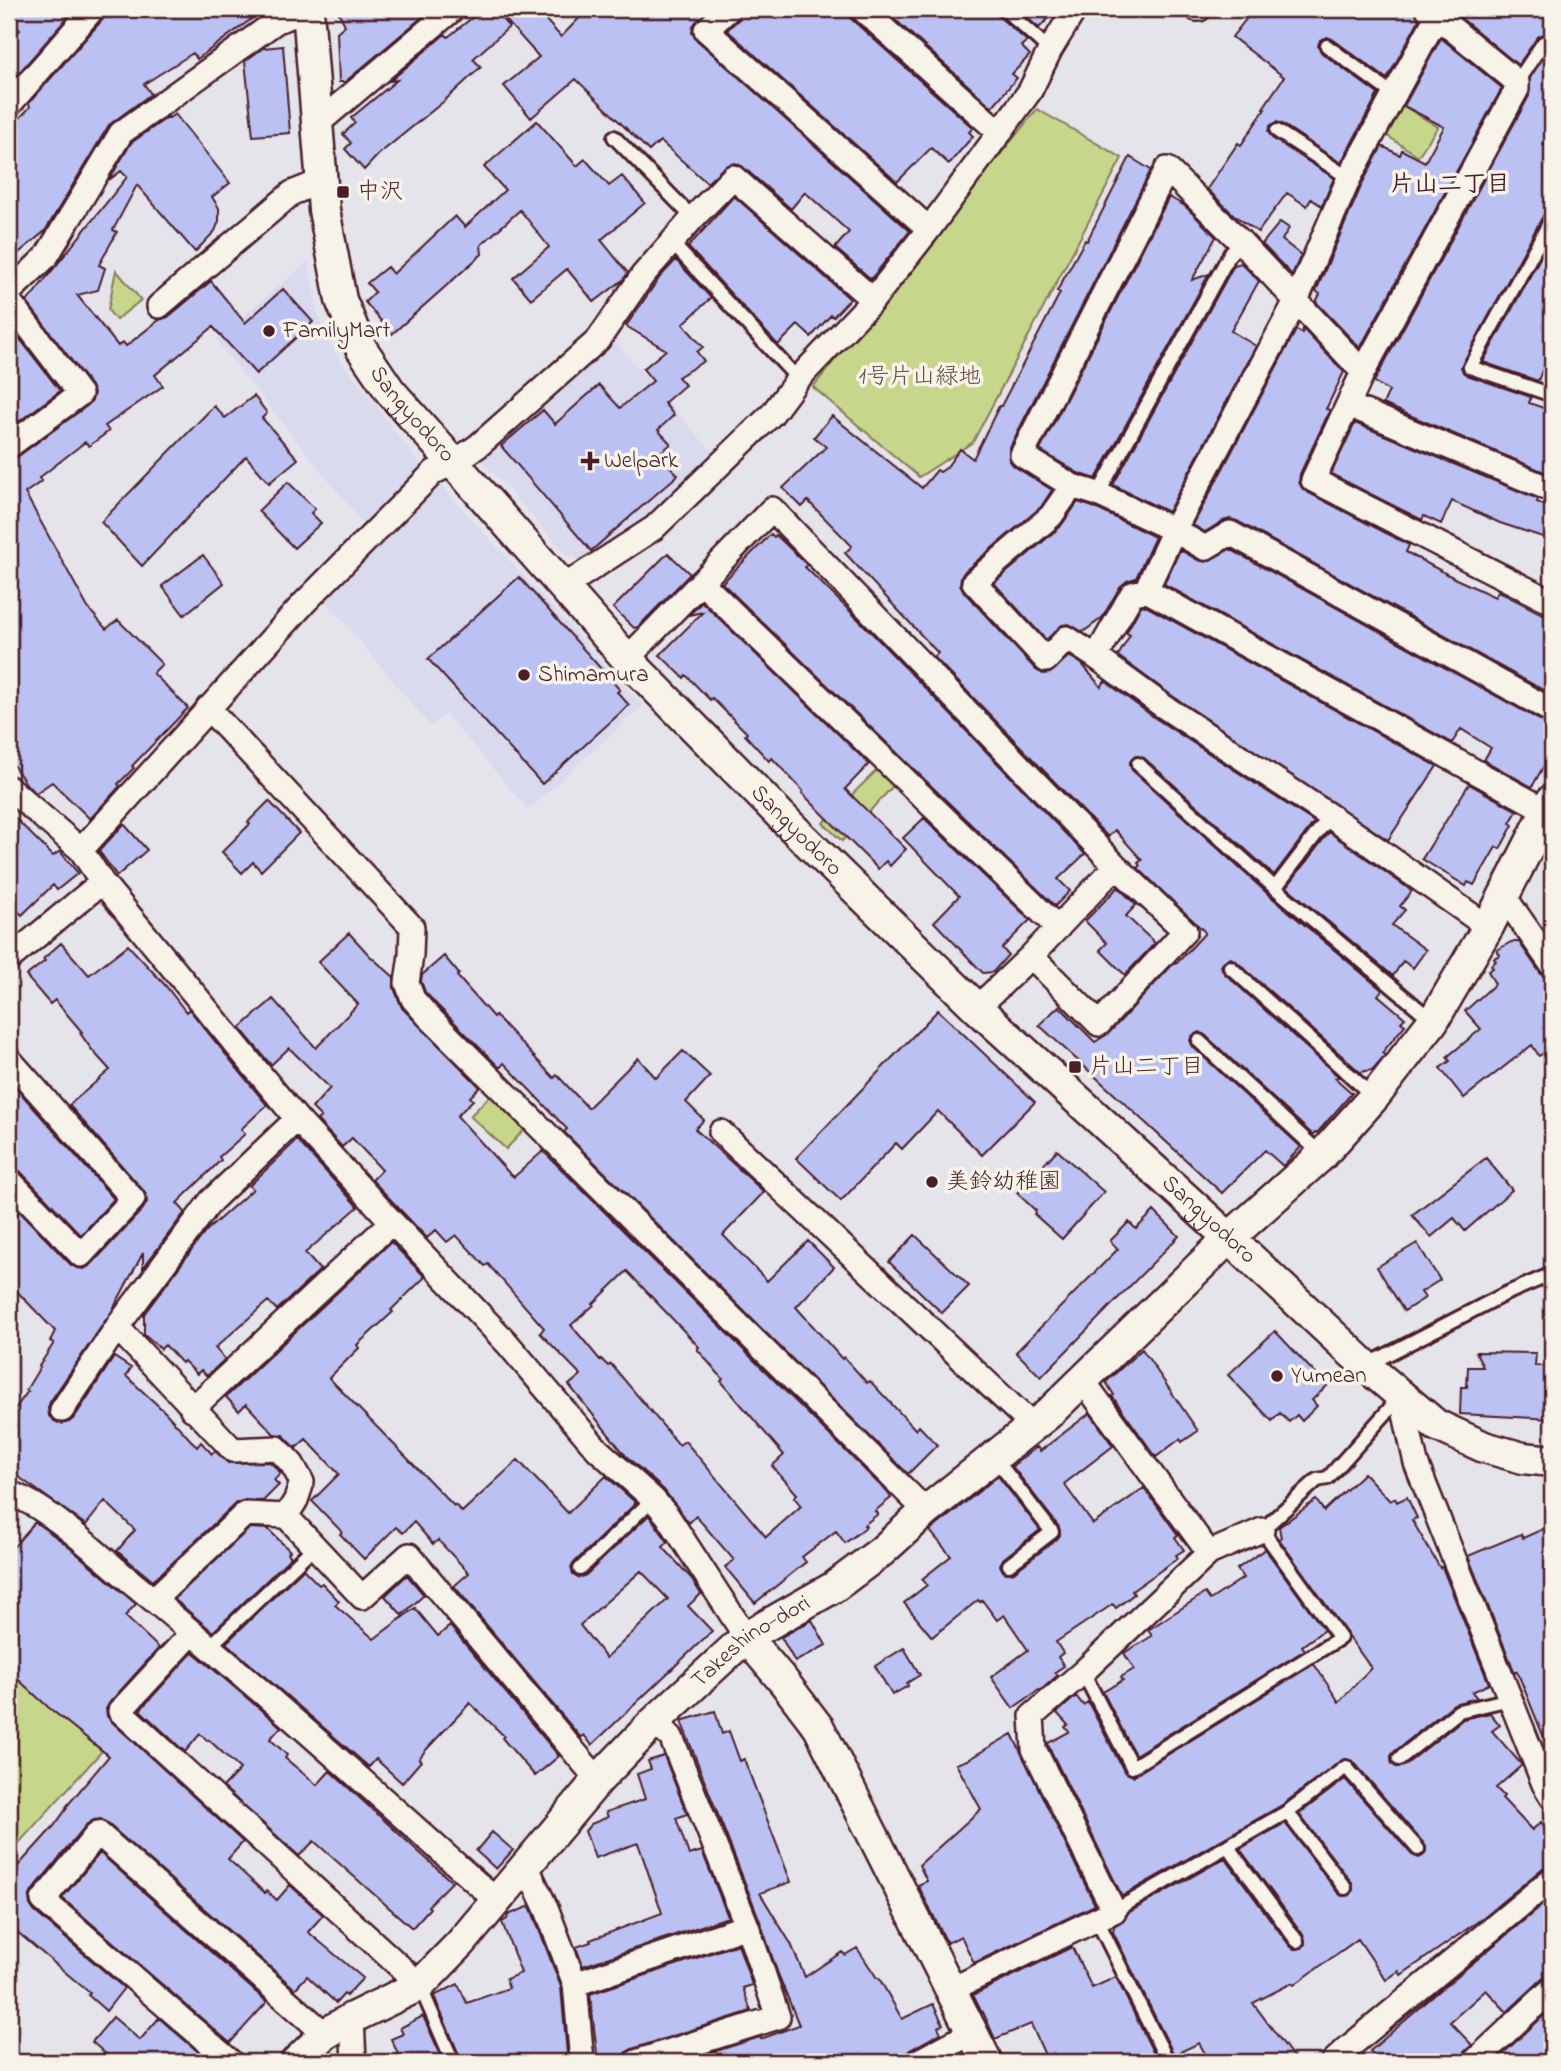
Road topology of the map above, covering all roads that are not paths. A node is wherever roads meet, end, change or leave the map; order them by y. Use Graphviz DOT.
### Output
graph roads {
  1 [pos="93,9"];
  2 [pos="308,9"];
  3 [pos="453,9"];
  4 [pos="729,9"];
  5 [pos="862,9"];
  6 [pos="1004,9"];
  7 [pos="1075,9"];
  8 [pos="1432,12"];
  9 [pos="1327,46"];
  10 [pos="1050,50"];
  11 [pos="1552,50"];
  12 [pos="1517,82"];
  13 [pos="1394,95"];
  14 [pos="9,106"];
  15 [pos="317,124"];
  16 [pos="1278,131"];
  17 [pos="1000,133"];
  18 [pos="614,137"];
  19 [pos="1349,178"];
  20 [pos="322,181"];
  21 [pos="693,218"];
  22 [pos="1552,218"];
  23 [pos="929,229"];
  24 [pos="1241,242"];
  25 [pos="672,243"];
  26 [pos="9,292"];
  27 [pos="167,293"];
  28 [pos="873,300"];
  29 [pos="9,301"];
  30 [pos="1296,301"];
  31 [pos="1363,372"];
  32 [pos="798,379"];
  33 [pos="1552,395"];
  34 [pos="1348,405"];
  35 [pos="9,446"];
  36 [pos="453,463"];
  37 [pos="1072,486"];
  38 [pos="1552,490"];
  39 [pos="1098,494"];
  40 [pos="1174,530"];
  41 [pos="701,582"];
  42 [pos="563,587"];
  43 [pos="1146,590"];
  44 [pos="1552,602"];
  45 [pos="1096,657"];
  46 [pos="627,659"];
  47 [pos="208,708"];
  48 [pos="1552,711"];
  49 [pos="1138,764"];
  50 [pos="9,788"];
  51 [pos="1550,805"];
  52 [pos="1330,816"];
  53 [pos="81,850"];
  54 [pos="1116,866"];
  55 [pos="103,882"];
  56 [pos="1275,888"];
  57 [pos="1504,896"];
  58 [pos="1058,928"];
  59 [pos="1488,928"];
  60 [pos="1031,956"];
  61 [pos="9,959"];
  62 [pos="1552,965"];
  63 [pos="1230,967"];
  64 [pos="977,1009"];
  65 [pos="1433,1021"];
  66 [pos="1199,1041"];
  67 [pos="9,1059"];
  68 [pos="1374,1097"];
  69 [pos="297,1119"];
  70 [pos="721,1132"];
  71 [pos="1322,1155"];
  72 [pos="9,1181"];
  73 [pos="392,1223"];
  74 [pos="1229,1238"];
  75 [pos="1552,1274"];
  76 [pos="117,1327"];
  77 [pos="1366,1366"];
  78 [pos="1084,1382"];
  79 [pos="1401,1396"];
  80 [pos="192,1409"];
  81 [pos="62,1410"];
  82 [pos="1032,1426"];
  83 [pos="994,1457"];
  84 [pos="1552,1461"];
  85 [pos="9,1493"];
  86 [pos="653,1499"];
  87 [pos="926,1511"];
  88 [pos="286,1516"];
  89 [pos="1262,1530"];
  90 [pos="314,1546"];
  91 [pos="1209,1553"];
  92 [pos="1009,1565"];
  93 [pos="580,1569"];
  94 [pos="153,1600"];
  95 [pos="746,1637"];
  96 [pos="200,1640"];
  97 [pos="1083,1672"];
  98 [pos="1510,1699"];
  99 [pos="653,1723"];
  100 [pos="1399,1759"];
  101 [pos="598,1780"];
  102 [pos="1552,1797"];
  103 [pos="1287,1812"];
  104 [pos="1228,1847"];
  105 [pos="1418,1849"];
  106 [pos="526,1865"];
  107 [pos="1552,1879"];
  108 [pos="1345,1888"];
  109 [pos="497,1901"];
  110 [pos="1105,1915"];
  111 [pos="747,1926"];
  112 [pos="1297,1941"];
  113 [pos="575,1984"];
  114 [pos="420,1985"];
  115 [pos="1552,1989"];
  116 [pos="950,1990"];
  117 [pos="352,2018"];
  118 [pos="973,2032"];
  119 [pos="326,2034"];
  120 [pos="1349,2057"];
  121 [pos="231,2062"];
  122 [pos="296,2062"];
  123 [pos="354,2062"];
  124 [pos="453,2062"];
  125 [pos="582,2062"];
  126 [pos="636,2062"];
  127 [pos="917,2062"];
  128 [pos="988,2062"];
  129 [pos="1168,2062"];
  130 [pos="1474,2062"];
  1 -- 14 [label="street"];
  2 -- 15 [label="street, Sangyodoro"];
  2 -- 26 [label="street"];
  3 -- 15 [label="street"];
  4 -- 23 [label="street"];
  5 -- 17 [label="street"];
  6 -- 10 [label="lane"];
  7 -- 10 [label="street"];
  8 -- 12 [label="street"];
  8 -- 13 [label="street"];
  9 -- 13 [label="lane"];
  10 -- 17 [label="street"];
  11 -- 12 [label="lane"];
  12 -- 31 [label="street"];
  13 -- 19 [label="street"];
  15 -- 20 [label="street, Sangyodoro"];
  16 -- 19 [label="lane"];
  17 -- 23 [label="street"];
  18 -- 21 [label="lane"];
  19 -- 30 [label="street"];
  20 -- 27 [label="street"];
  20 -- 36 [label="street, Sangyodoro"];
  21 -- 25 [label="street"];
  21 -- 28 [label="street"];
  22 -- 33 [label="lane"];
  23 -- 28 [label="street"];
  24 -- 30 [label="street"];
  24 -- 37 [label="street"];
  24 -- 39 [label="lane"];
  25 -- 32 [label="lane"];
  25 -- 36 [label="street"];
  28 -- 32 [label="street"];
  29 -- 35 [label="street"];
  30 -- 31 [label="street"];
  30 -- 40 [label="street"];
  31 -- 34 [label="street"];
  32 -- 42 [label="street"];
  34 -- 38 [label="street"];
  34 -- 44 [label="street"];
  36 -- 42 [label="street, Sangyodoro"];
  36 -- 47 [label="street"];
  37 -- 39 [label="street"];
  37 -- 45 [label="street"];
  39 -- 40 [label="street"];
  40 -- 43 [label="street"];
  40 -- 48 [label="street"];
  41 -- 46 [label="street"];
  41 -- 54 [label="street"];
  41 -- 58 [label="street"];
  42 -- 46 [label="street, Sangyodoro"];
  43 -- 45 [label="street"];
  43 -- 51 [label="street"];
  45 -- 52 [label="street"];
  46 -- 64 [label="street, Sangyodoro"];
  47 -- 53 [label="street"];
  47 -- 87 [label="street"];
  49 -- 56 [label="lane"];
  50 -- 53 [label="street"];
  51 -- 57 [label="street, Takeshino-dori"];
  52 -- 56 [label="lane"];
  52 -- 59 [label="street"];
  53 -- 55 [label="street"];
  54 -- 58 [label="street"];
  54 -- 60 [label="street"];
  55 -- 61 [label="street"];
  55 -- 69 [label="street"];
  56 -- 65 [label="lane"];
  57 -- 59 [label="street, Takeshino-dori"];
  57 -- 62 [label="street"];
  58 -- 60 [label="street"];
  59 -- 65 [label="street, Takeshino-dori"];
  60 -- 64 [label="street"];
  63 -- 68 [label="lane"];
  64 -- 74 [label="street, Sangyodoro"];
  65 -- 68 [label="street, Takeshino-dori"];
  66 -- 71 [label="lane"];
  67 -- 72 [label="street"];
  68 -- 71 [label="street, Takeshino-dori"];
  69 -- 73 [label="street"];
  69 -- 76 [label="street"];
  70 -- 82 [label="street"];
  71 -- 74 [label="street, Takeshino-dori"];
  73 -- 80 [label="street"];
  73 -- 86 [label="street"];
  74 -- 77 [label="street, Sangyodoro"];
  74 -- 78 [label="street, Takeshino-dori"];
  75 -- 77 [label="lane"];
  76 -- 80 [label="street"];
  76 -- 81 [label="street"];
  77 -- 79 [label="street, Sangyodoro"];
  78 -- 82 [label="street, Takeshino-dori"];
  78 -- 91 [label="street"];
  79 -- 84 [label="street, Sangyodoro"];
  79 -- 89 [label="lane"];
  79 -- 98 [label="street"];
  80 -- 88 [label="street"];
  82 -- 83 [label="street, Takeshino-dori"];
  83 -- 87 [label="street, Takeshino-dori"];
  83 -- 92 [label="lane"];
  85 -- 94 [label="street"];
  86 -- 93 [label="lane"];
  86 -- 95 [label="street"];
  87 -- 95 [label="street, Takeshino-dori"];
  88 -- 90 [label="street"];
  88 -- 94 [label="street"];
  89 -- 91 [label="street"];
  89 -- 97 [label="lane"];
  90 -- 96 [label="lane"];
  90 -- 101 [label="street"];
  91 -- 97 [label="street"];
  94 -- 96 [label="street"];
  95 -- 99 [label="street, Takeshino-dori"];
  95 -- 116 [label="street"];
  96 -- 109 [label="street"];
  96 -- 114 [label="street"];
  97 -- 110 [label="street"];
  98 -- 100 [label="lane"];
  98 -- 102 [label="street"];
  99 -- 101 [label="street, Takeshino-dori"];
  99 -- 111 [label="street"];
  101 -- 106 [label="street, Takeshino-dori"];
  103 -- 104 [label="lane"];
  103 -- 105 [label="lane"];
  103 -- 108 [label="lane"];
  104 -- 110 [label="lane"];
  104 -- 112 [label="lane"];
  106 -- 109 [label="street, Takeshino-dori"];
  106 -- 113 [label="street"];
  107 -- 120 [label="street"];
  109 -- 114 [label="street, Takeshino-dori"];
  110 -- 116 [label="street"];
  110 -- 129 [label="lane"];
  111 -- 113 [label="street"];
  111 -- 126 [label="street"];
  113 -- 125 [label="street"];
  114 -- 117 [label="street, Takeshino-dori"];
  114 -- 124 [label="lane"];
  115 -- 130 [label="street"];
  116 -- 118 [label="street"];
  117 -- 119 [label="street, Takeshino-dori"];
  117 -- 123 [label="street"];
  118 -- 127 [label="street"];
  118 -- 128 [label="street"];
  119 -- 121 [label="street"];
  119 -- 122 [label="street, Takeshino-dori"];
}
